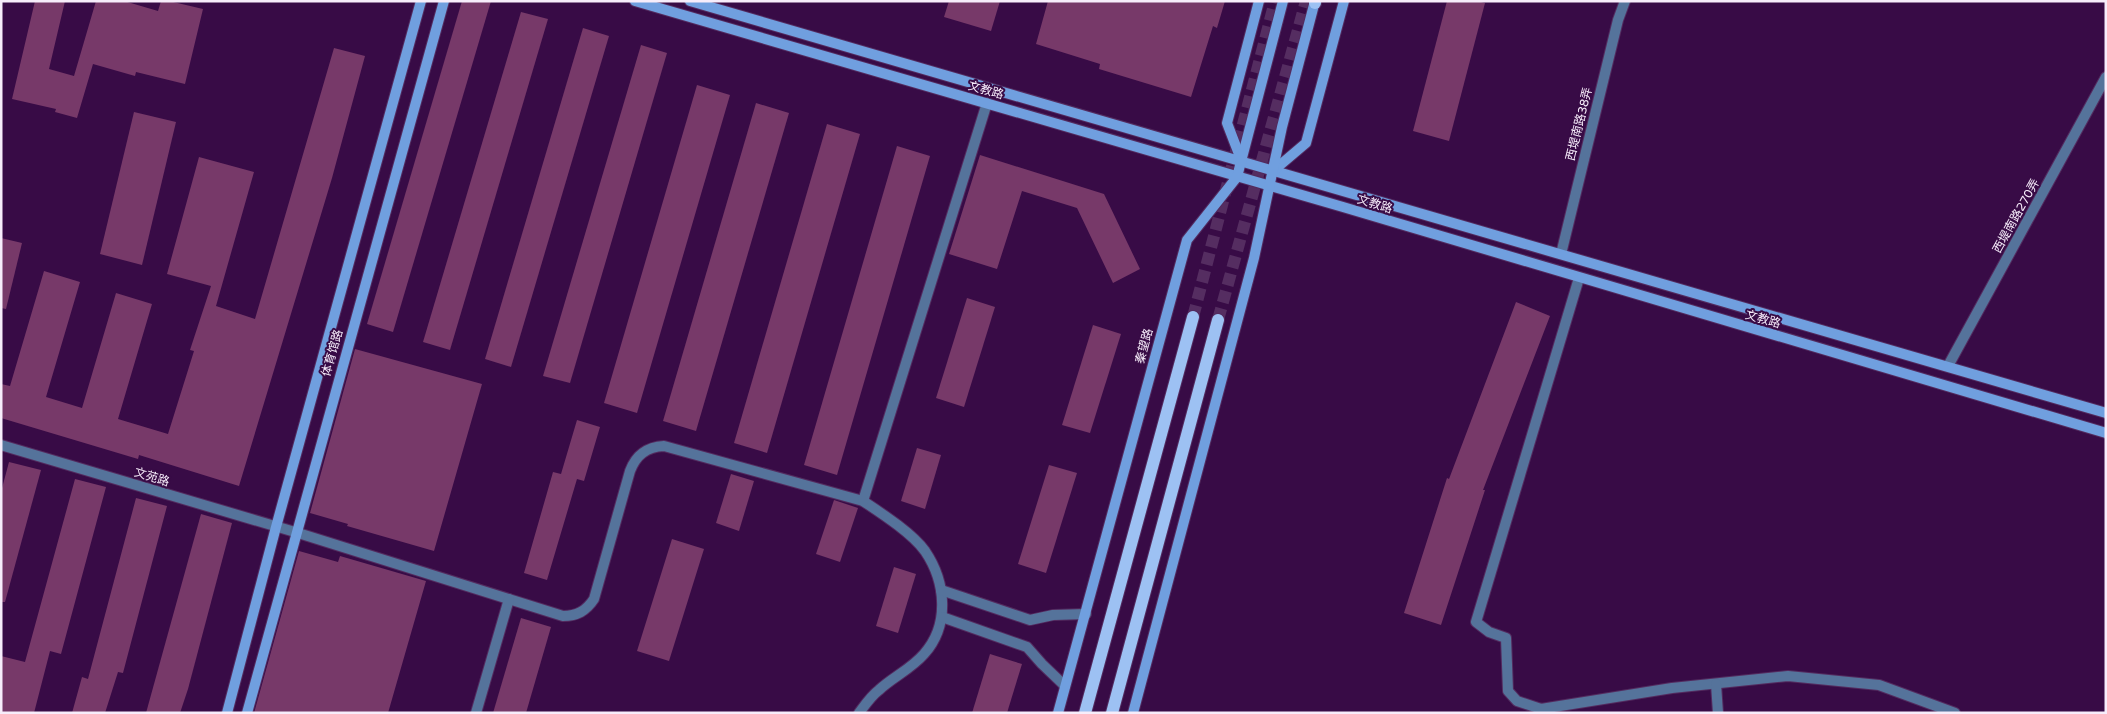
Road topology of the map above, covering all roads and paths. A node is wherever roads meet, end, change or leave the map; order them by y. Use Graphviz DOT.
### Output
graph roads {
  1 [pos="421,1"];
  2 [pos="444,1"];
  3 [pos="635,1"];
  4 [pos="690,1"];
  5 [pos="1259,1"];
  6 [pos="1283,1"];
  7 [pos="1344,1"];
  8 [pos="1625,1"];
  9 [pos="1315,2"];
  10 [pos="2106,77"];
  11 [pos="987,103"];
  12 [pos="1242,162"];
  13 [pos="1273,171"];
  14 [pos="1237,177"];
  15 [pos="1270,186"];
  16 [pos="1561,254"];
  17 [pos="1580,278"];
  18 [pos="1193,317"];
  19 [pos="1218,320"];
  20 [pos="1948,366"];
  21 [pos="2106,413"];
  22 [pos="2106,433"];
  23 [pos="1,445"];
  24 [pos="863,501"];
  25 [pos="276,527"];
  26 [pos="295,532"];
  27 [pos="940,590"];
  28 [pos="509,599"];
  29 [pos="1086,614"];
  30 [pos="942,618"];
  31 [pos="1716,684"];
  32 [pos="1066,686"];
  33 [pos="226,713"];
  34 [pos="246,713"];
  35 [pos="476,713"];
  36 [pos="859,713"];
  37 [pos="1058,713"];
  38 [pos="1085,713"];
  39 [pos="1112,713"];
  40 [pos="1133,713"];
  41 [pos="1718,713"];
  42 [pos="1955,713"];
  1 -- 25 [label="street, 体育馆路"];
  2 -- 26 [label="street, 体育馆路"];
  3 -- 11 [label="street, 文教路"];
  4 -- 12 [label="street, 文教路"];
  5 -- 12 [label="street"];
  6 -- 12 [label="street, 秦望路"];
  7 -- 13 [label="street"];
  8 -- 16 [label="street, 西堤南路38弄"];
  9 -- 13 [label="street"];
  10 -- 20 [label="street, 西堤南路270弄"];
  11 -- 14 [label="street, 文教路"];
  11 -- 24 [label="street"];
  12 -- 13 [label="street, 文教路"];
  12 -- 14 [label="street, 秦望路"];
  13 -- 15 [label="street"];
  13 -- 16 [label="street, 文教路"];
  14 -- 15 [label="street, 文教路"];
  14 -- 29 [label="street, 秦望路"];
  15 -- 17 [label="street, 文教路"];
  15 -- 40 [label="street"];
  16 -- 20 [label="street, 文教路"];
  17 -- 22 [label="street, 文教路"];
  17 -- 31 [label="street"];
  18 -- 38 [label="main road"];
  19 -- 39 [label="main road"];
  20 -- 21 [label="street, 文教路"];
  23 -- 25 [label="street, 文苑路"];
  24 -- 27 [label="street"];
  24 -- 28 [label="street, 文苑路"];
  25 -- 26 [label="street, 文苑路"];
  25 -- 33 [label="street, 体育馆路"];
  26 -- 28 [label="street, 文苑路"];
  26 -- 34 [label="street, 体育馆路"];
  27 -- 29 [label="street"];
  27 -- 30 [label="street"];
  28 -- 35 [label="street"];
  29 -- 32 [label="street, 秦望路"];
  30 -- 32 [label="street"];
  30 -- 36 [label="street"];
  31 -- 41 [label="street"];
  31 -- 42 [label="street"];
  32 -- 37 [label="street, 秦望路"];
}
